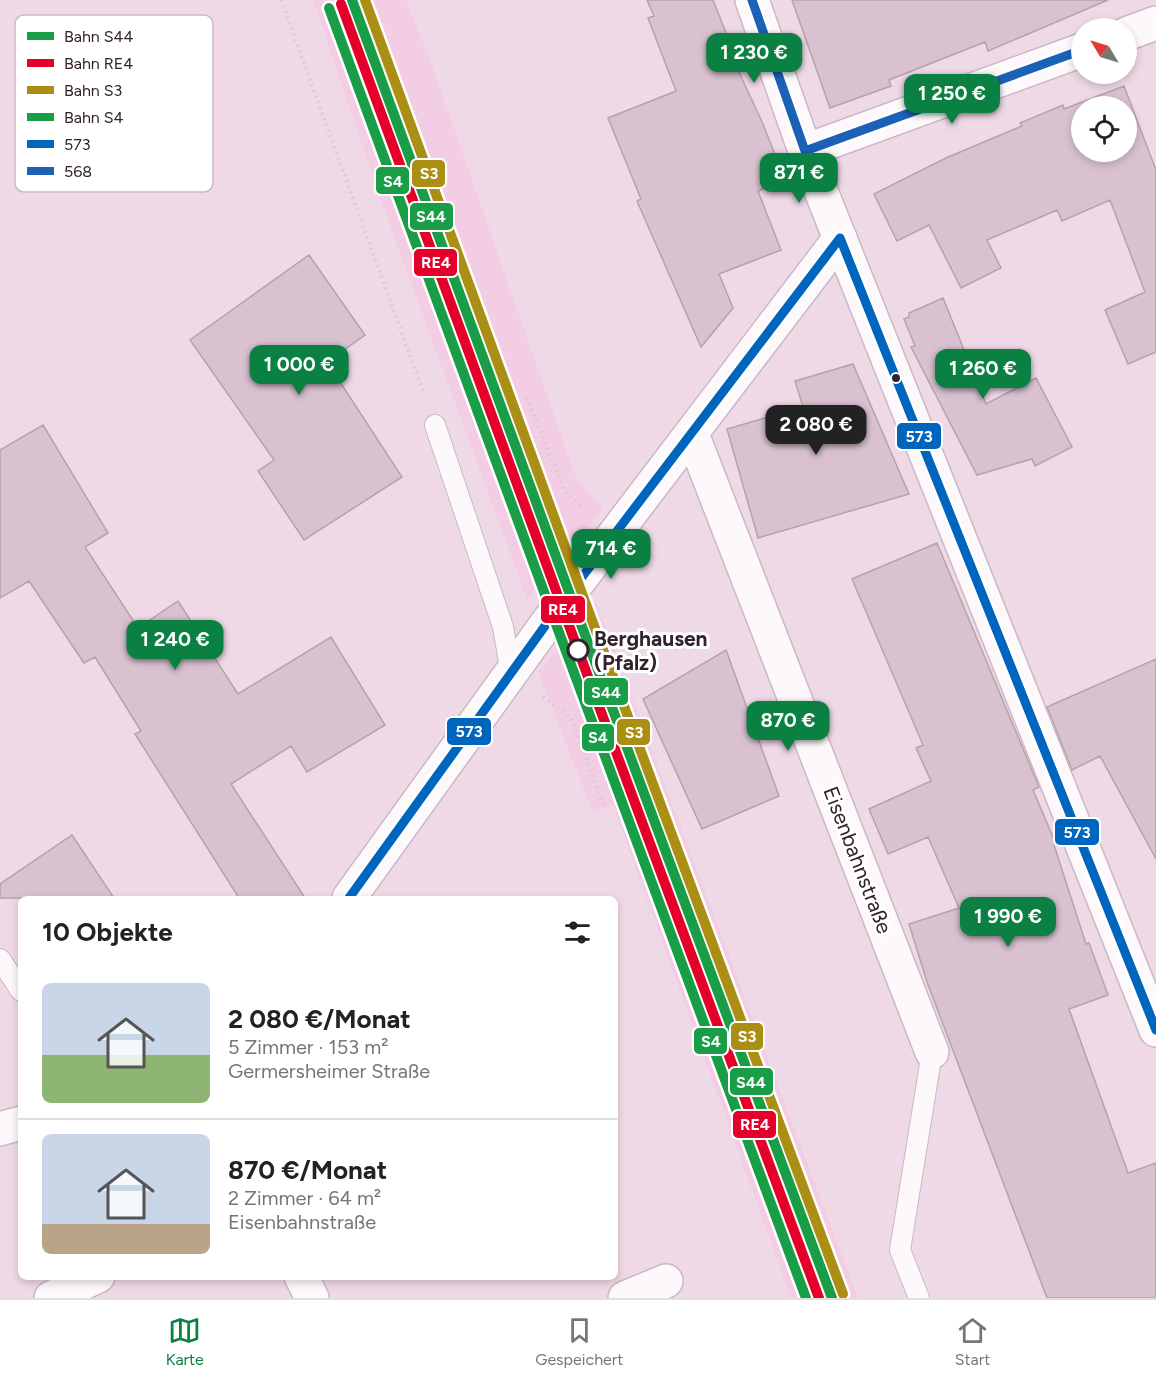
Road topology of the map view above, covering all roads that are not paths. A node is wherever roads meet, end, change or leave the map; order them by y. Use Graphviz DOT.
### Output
graph roads {
  1 [pos="752,0"];
  2 [pos="1156,23"];
  3 [pos="1137,30"];
  4 [pos="1071,54"];
  5 [pos="805,151"];
  6 [pos="840,238"];
  7 [pos="435,425"];
  8 [pos="692,434"];
  9 [pos="511,674"];
  10 [pos="350,896"];
  11 [pos="0,959"];
  12 [pos="18,986"];
  13 [pos="1156,1030"];
  14 [pos="932,1052"];
  15 [pos="18,1125"];
  16 [pos="0,1129"];
  17 [pos="89,1280"];
  18 [pos="303,1280"];
  19 [pos="666,1281"];
  20 [pos="51,1298"];
  21 [pos="312,1298"];
  22 [pos="625,1298"];
  23 [pos="919,1298"];
  1 -- 5 [label="street"];
  2 -- 3 [label="street"];
  4 -- 5 [label="street"];
  5 -- 6 [label="street"];
  6 -- 8 [label="street"];
  6 -- 13 [label="street"];
  7 -- 9 [label="lane"];
  8 -- 9 [label="street"];
  8 -- 14 [label="street, Eisenbahnstraße"];
  9 -- 10 [label="street"];
  11 -- 12 [label="lane"];
  14 -- 23 [label="lane"];
  15 -- 16 [label="street"];
  17 -- 20 [label="street"];
  18 -- 21 [label="street"];
  19 -- 22 [label="street"];
}
